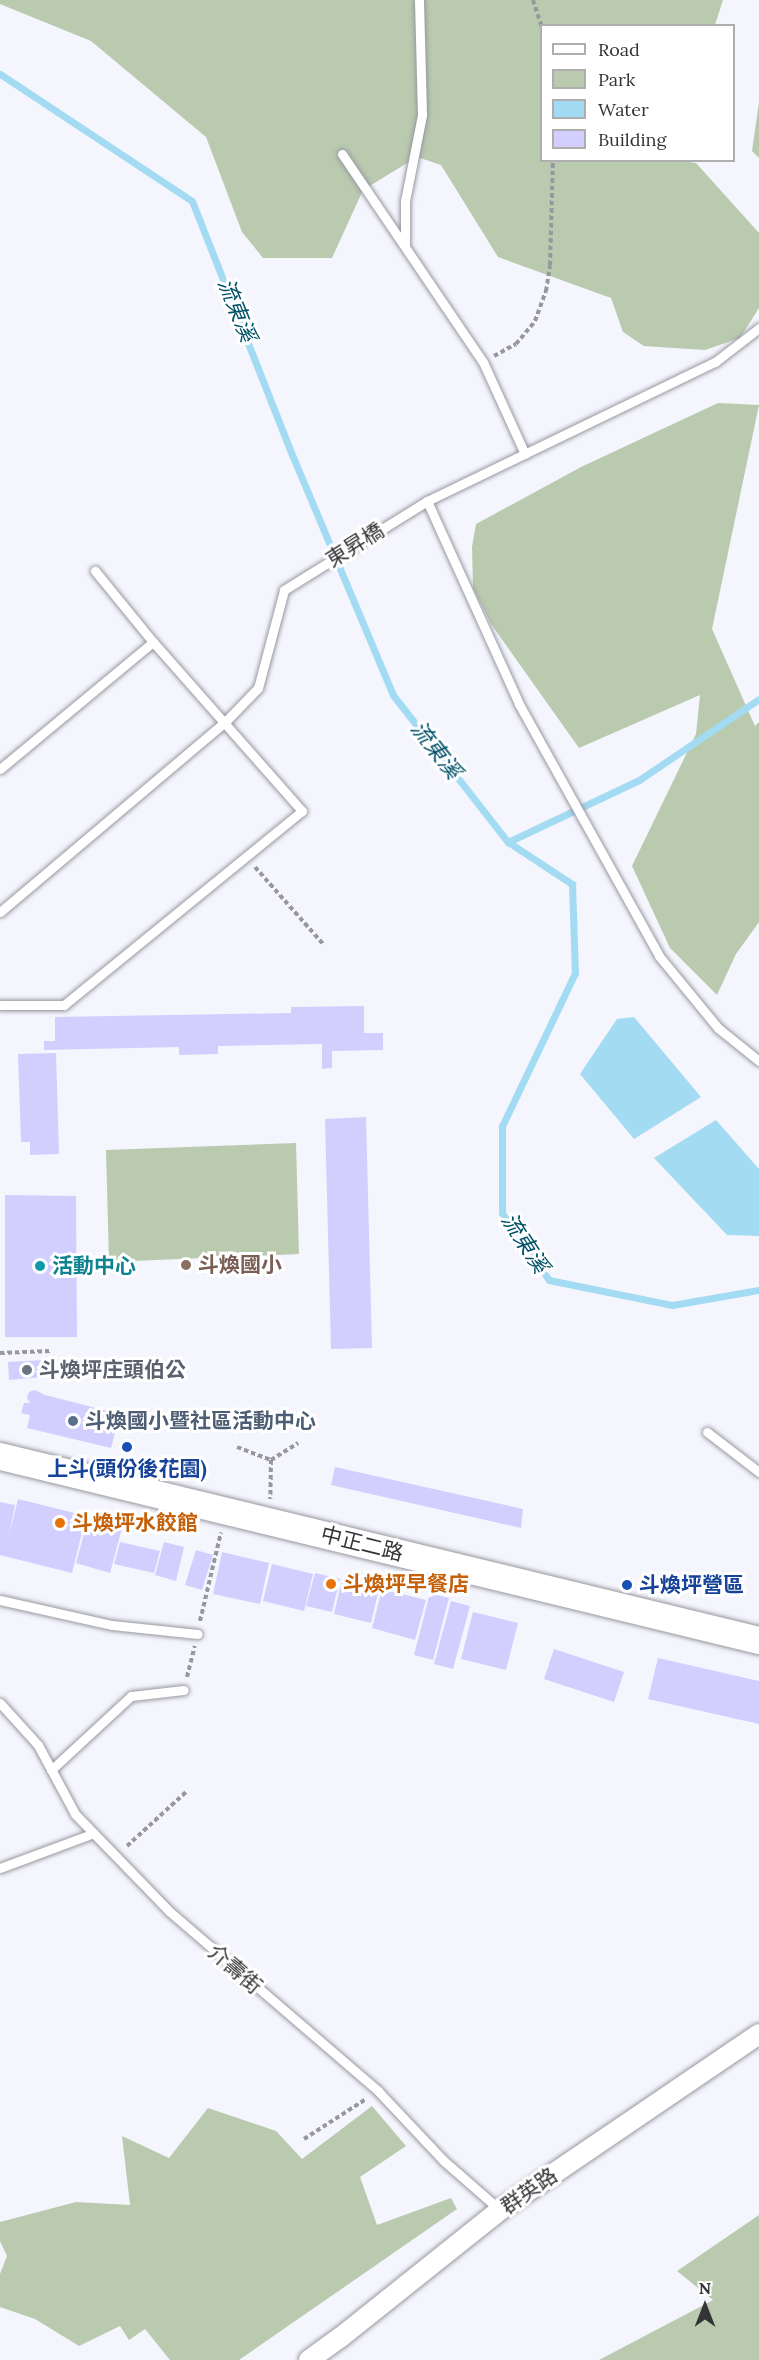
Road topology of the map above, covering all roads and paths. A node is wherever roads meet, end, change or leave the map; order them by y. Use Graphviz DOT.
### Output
graph roads {
  1 [pos="419,0"];
  2 [pos="533,0"];
  3 [pos="541,24"];
  4 [pos="342,154"];
  5 [pos="553,162"];
  6 [pos="405,246"];
  7 [pos="759,328"];
  8 [pos="483,362"];
  9 [pos="525,454"];
  10 [pos="427,501"];
  11 [pos="95,571"];
  12 [pos="153,642"];
  13 [pos="225,722"];
  14 [pos="0,769"];
  15 [pos="246,857"];
  16 [pos="0,912"];
  17 [pos="324,945"];
  18 [pos="0,1005"];
  19 [pos="759,1061"];
  20 [pos="50,1351"];
  21 [pos="0,1353"];
  22 [pos="707,1432"];
  23 [pos="298,1443"];
  24 [pos="237,1447"];
  25 [pos="0,1456"];
  26 [pos="271,1460"];
  27 [pos="759,1472"];
  28 [pos="226,1511"];
  29 [pos="266,1521"];
  30 [pos="0,1600"];
  31 [pos="198,1634"];
  32 [pos="759,1640"];
  33 [pos="184,1690"];
  34 [pos="0,1703"];
  35 [pos="51,1770"];
  36 [pos="186,1792"];
  37 [pos="94,1833"];
  38 [pos="116,1857"];
  39 [pos="0,1868"];
  40 [pos="759,2034"];
  41 [pos="378,2091"];
  42 [pos="304,2139"];
  43 [pos="500,2210"];
  44 [pos="309,2360"];
  1 -- 6 [label="lane"];
  2 -- 3 [label="path"];
  4 -- 6 [label="lane"];
  5 -- 8 [label="path"];
  6 -- 8 [label="lane"];
  7 -- 9 [label="lane, 東昇橋"];
  8 -- 9 [label="lane"];
  9 -- 10 [label="lane, 東昇橋"];
  10 -- 13 [label="lane, 東昇橋"];
  10 -- 19 [label="lane"];
  11 -- 12 [label="lane"];
  12 -- 13 [label="lane"];
  12 -- 14 [label="lane"];
  13 -- 15 [label="lane"];
  13 -- 16 [label="lane"];
  15 -- 17 [label="path"];
  15 -- 18 [label="lane"];
  20 -- 21 [label="path"];
  22 -- 27 [label="lane"];
  23 -- 26 [label="path"];
  24 -- 26 [label="path"];
  25 -- 28 [label="main road, 中正二路"];
  26 -- 29 [label="path"];
  28 -- 29 [label="main road, 中正二路"];
  28 -- 31 [label="path"];
  29 -- 32 [label="main road, 中正二路"];
  30 -- 31 [label="lane"];
  31 -- 33 [label="path"];
  33 -- 35 [label="lane"];
  34 -- 35 [label="lane, 介壽街"];
  35 -- 37 [label="lane, 介壽街"];
  36 -- 38 [label="path"];
  37 -- 38 [label="lane, 介壽街"];
  37 -- 39 [label="lane"];
  38 -- 41 [label="lane, 介壽街"];
  40 -- 43 [label="street, 群英路"];
  41 -- 42 [label="path"];
  41 -- 43 [label="lane, 介壽街"];
  43 -- 44 [label="street, 群英路"];
}
